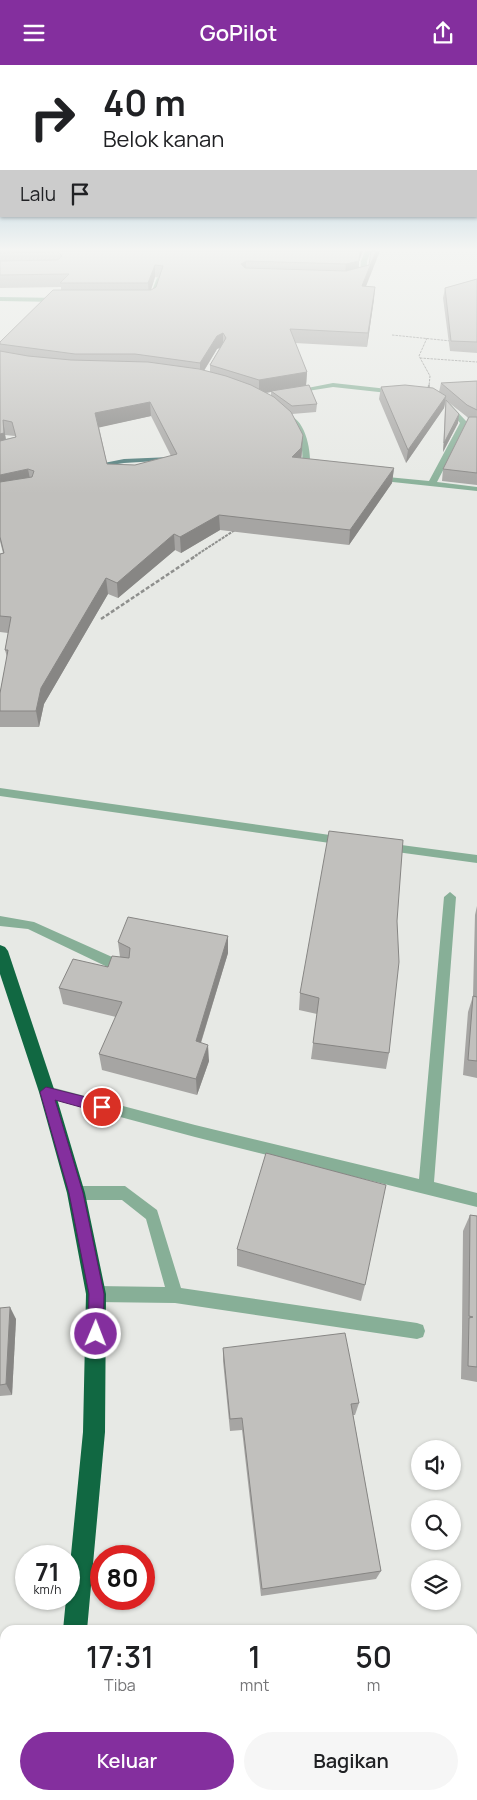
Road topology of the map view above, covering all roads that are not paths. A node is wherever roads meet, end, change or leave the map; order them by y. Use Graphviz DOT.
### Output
graph roads {
  1 [pos="288,393"];
  2 [pos="408,393"];
  3 [pos="427,395"];
  4 [pos="278,410"];
  5 [pos="464,423"];
  6 [pos="477,425"];
  7 [pos="320,471"];
  8 [pos="369,477"];
  9 [pos="432,484"];
  10 [pos="477,489"];
  11 [pos="0,792"];
  12 [pos="359,843"];
  13 [pos="379,846"];
  14 [pos="477,859"];
  15 [pos="450,897"];
  16 [pos="0,921"];
  17 [pos="0,951"];
  18 [pos="125,969"];
  19 [pos="46,1092"];
  20 [pos="426,1188"];
  21 [pos="76,1193"];
  22 [pos="477,1199"];
  23 [pos="96,1294"];
  24 [pos="175,1295"];
  25 [pos="417,1331"];
  26 [pos="75,1625"];
  1 -- 2 [label="street"];
  3 -- 5 [label="street"];
  4 -- 7 [label="street"];
  5 -- 6 [label="street"];
  5 -- 9 [label="street"];
  8 -- 9 [label="street"];
  9 -- 10 [label="street"];
  11 -- 12 [label="street"];
  13 -- 14 [label="street"];
  15 -- 20 [label="street"];
  16 -- 18 [label="street"];
  17 -- 19 [label="highway"];
  19 -- 20 [label="street"];
  19 -- 21 [label="highway"];
  20 -- 22 [label="street"];
  21 -- 23 [label="highway"];
  21 -- 24 [label="street"];
  23 -- 24 [label="street"];
  23 -- 26 [label="highway"];
  24 -- 25 [label="street"];
}
